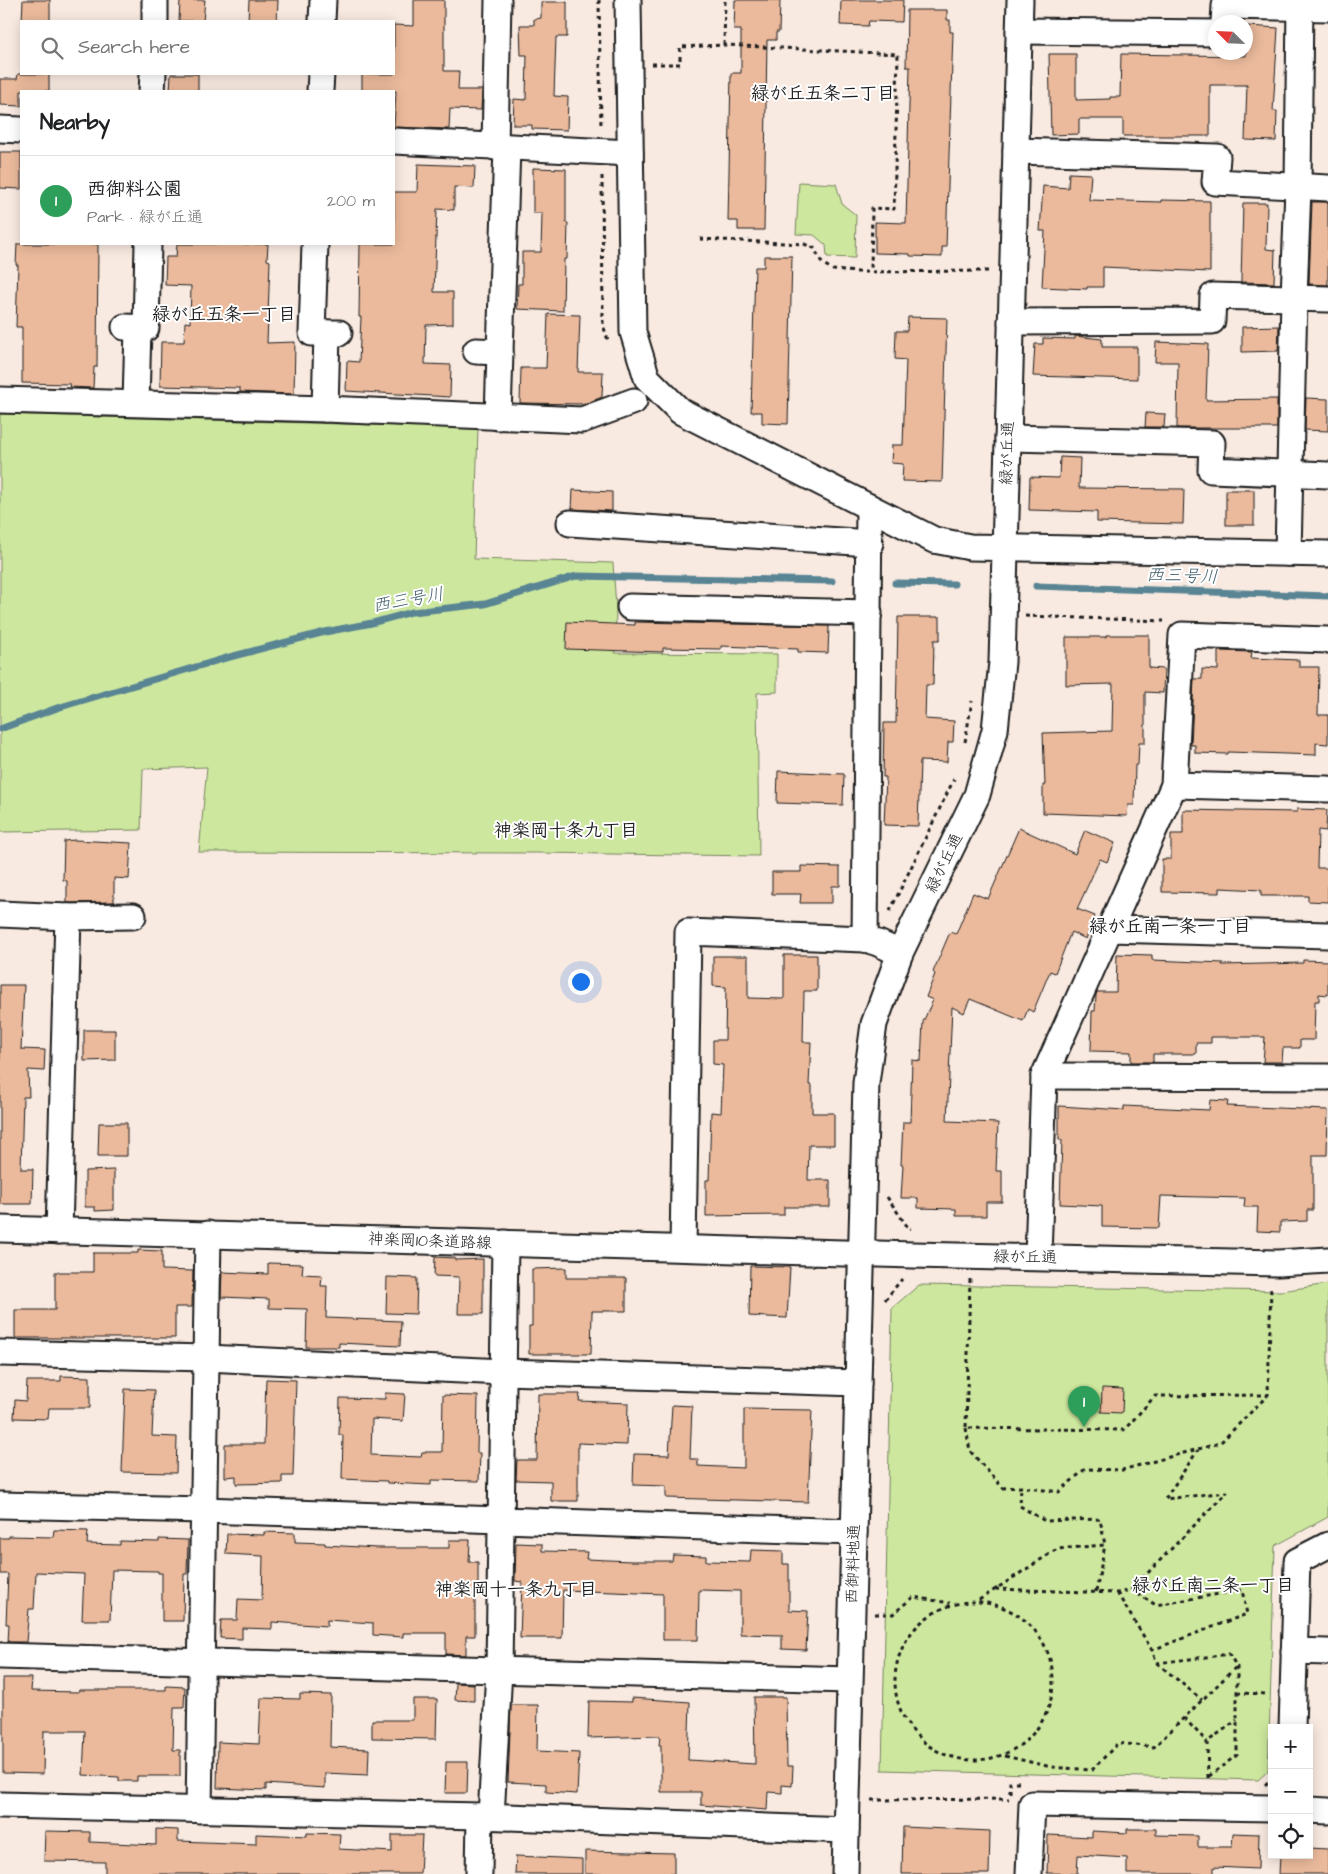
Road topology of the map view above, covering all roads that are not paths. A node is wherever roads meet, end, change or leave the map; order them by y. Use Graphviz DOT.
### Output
graph roads {
  1 [pos="155,0"];
  2 [pos="323,0"];
  3 [pos="498,0"];
  4 [pos="628,0"];
  5 [pos="1020,0"];
  6 [pos="1300,4"];
  7 [pos="1328,8"];
  8 [pos="1225,14"];
  9 [pos="154,20"];
  10 [pos="322,20"];
  11 [pos="1019,31"];
  12 [pos="1208,33"];
  13 [pos="153,75"];
  14 [pos="321,75"];
  15 [pos="152,90"];
  16 [pos="320,90"];
  17 [pos="0,129"];
  18 [pos="20,130"];
  19 [pos="395,141"];
  20 [pos="501,147"];
  21 [pos="1016,151"];
  22 [pos="630,153"];
  23 [pos="1298,187"];
  24 [pos="1328,188"];
  25 [pos="148,245"];
  26 [pos="315,245"];
  27 [pos="1294,298"];
  28 [pos="1328,299"];
  29 [pos="1011,322"];
  30 [pos="476,351"];
  31 [pos="500,352"];
  32 [pos="0,400"];
  33 [pos="634,401"];
  34 [pos="136,403"];
  35 [pos="325,409"];
  36 [pos="498,417"];
  37 [pos="1008,438"];
  38 [pos="1290,474"];
  39 [pos="1328,475"];
  40 [pos="869,507"];
  41 [pos="570,523"];
  42 [pos="870,543"];
  43 [pos="1005,548"];
  44 [pos="1288,553"];
  45 [pos="1328,554"];
  46 [pos="630,607"];
  47 [pos="869,613"];
  48 [pos="1328,640"];
  49 [pos="1174,785"];
  50 [pos="1328,789"];
  51 [pos="0,914"];
  52 [pos="133,916"];
  53 [pos="68,917"];
  54 [pos="1110,929"];
  55 [pos="1328,935"];
  56 [pos="865,939"];
  57 [pos="900,953"];
  58 [pos="1044,1076"];
  59 [pos="1328,1077"];
  60 [pos="0,1228"];
  61 [pos="59,1231"];
  62 [pos="208,1234"];
  63 [pos="505,1243"];
  64 [pos="683,1248"];
  65 [pos="861,1253"];
  66 [pos="1038,1257"];
  67 [pos="1328,1260"];
  68 [pos="0,1353"];
  69 [pos="206,1358"];
  70 [pos="504,1372"];
  71 [pos="858,1383"];
  72 [pos="0,1505"];
  73 [pos="203,1510"];
  74 [pos="501,1520"];
  75 [pos="854,1532"];
  76 [pos="1328,1545"];
  77 [pos="1294,1651"];
  78 [pos="1328,1652"];
  79 [pos="0,1656"];
  80 [pos="201,1661"];
  81 [pos="498,1670"];
  82 [pos="849,1680"];
  83 [pos="1292,1724"];
  84 [pos="0,1805"];
  85 [pos="1268,1808"];
  86 [pos="199,1810"];
  87 [pos="1313,1810"];
  88 [pos="1328,1811"];
  89 [pos="485,1817"];
  90 [pos="846,1830"];
  91 [pos="479,1874"];
  92 [pos="845,1874"];
  93 [pos="1029,1874"];
  1 -- 9 [label="street"];
  2 -- 10 [label="street"];
  3 -- 20 [label="street"];
  4 -- 22 [label="street"];
  5 -- 11 [label="street, 緑が丘通"];
  6 -- 7 [label="street"];
  6 -- 8 [label="street"];
  6 -- 23 [label="street"];
  11 -- 12 [label="street"];
  11 -- 21 [label="street, 緑が丘通"];
  13 -- 15 [label="street"];
  14 -- 16 [label="street"];
  17 -- 18 [label="street"];
  19 -- 20 [label="street"];
  20 -- 22 [label="street"];
  20 -- 31 [label="street"];
  21 -- 23 [label="street"];
  21 -- 29 [label="street, 緑が丘通"];
  22 -- 40 [label="street"];
  23 -- 24 [label="street"];
  23 -- 27 [label="street"];
  25 -- 34 [label="street"];
  26 -- 35 [label="street"];
  27 -- 28 [label="street"];
  27 -- 29 [label="street"];
  27 -- 38 [label="street"];
  29 -- 37 [label="street, 緑が丘通"];
  30 -- 31 [label="street"];
  31 -- 36 [label="street"];
  32 -- 34 [label="street"];
  33 -- 36 [label="street"];
  34 -- 35 [label="street"];
  35 -- 36 [label="street"];
  37 -- 38 [label="street"];
  37 -- 43 [label="street, 緑が丘通"];
  38 -- 39 [label="street"];
  38 -- 44 [label="street"];
  40 -- 42 [label="street"];
  40 -- 43 [label="street"];
  41 -- 42 [label="street"];
  42 -- 47 [label="street"];
  43 -- 44 [label="street"];
  43 -- 57 [label="street, 緑が丘通"];
  44 -- 45 [label="street"];
  46 -- 47 [label="street"];
  47 -- 56 [label="street"];
  48 -- 49 [label="street"];
  49 -- 50 [label="street"];
  49 -- 54 [label="street"];
  51 -- 53 [label="street"];
  52 -- 53 [label="street"];
  53 -- 61 [label="street"];
  54 -- 55 [label="street"];
  54 -- 58 [label="street"];
  56 -- 57 [label="street"];
  56 -- 64 [label="street"];
  57 -- 65 [label="street, 緑が丘通"];
  58 -- 59 [label="street"];
  58 -- 66 [label="street"];
  60 -- 61 [label="street, 神楽岡10条道路線"];
  61 -- 62 [label="street, 神楽岡10条道路線"];
  62 -- 63 [label="street, 神楽岡10条道路線"];
  62 -- 69 [label="street"];
  63 -- 64 [label="street, 神楽岡10条道路線"];
  63 -- 70 [label="street"];
  64 -- 65 [label="street, 神楽岡10条道路線"];
  65 -- 66 [label="street, 緑が丘通"];
  65 -- 71 [label="street, 西御料地通"];
  66 -- 67 [label="street, 緑が丘通"];
  68 -- 69 [label="street"];
  69 -- 70 [label="street"];
  69 -- 73 [label="street"];
  70 -- 71 [label="street"];
  70 -- 74 [label="street"];
  71 -- 75 [label="street, 西御料地通"];
  72 -- 73 [label="street"];
  73 -- 74 [label="street"];
  73 -- 80 [label="street"];
  74 -- 75 [label="street"];
  74 -- 81 [label="street"];
  75 -- 82 [label="street, 西御料地通"];
  76 -- 77 [label="street"];
  77 -- 78 [label="street"];
  77 -- 83 [label="street"];
  79 -- 80 [label="street"];
  80 -- 81 [label="street"];
  80 -- 86 [label="street"];
  81 -- 82 [label="street"];
  81 -- 89 [label="street"];
  82 -- 90 [label="street, 西御料地通"];
  84 -- 86 [label="street"];
  85 -- 93 [label="street"];
  86 -- 89 [label="street"];
  87 -- 88 [label="street"];
  89 -- 90 [label="street"];
  89 -- 91 [label="street"];
  90 -- 92 [label="street, 西御料地通"];
}
